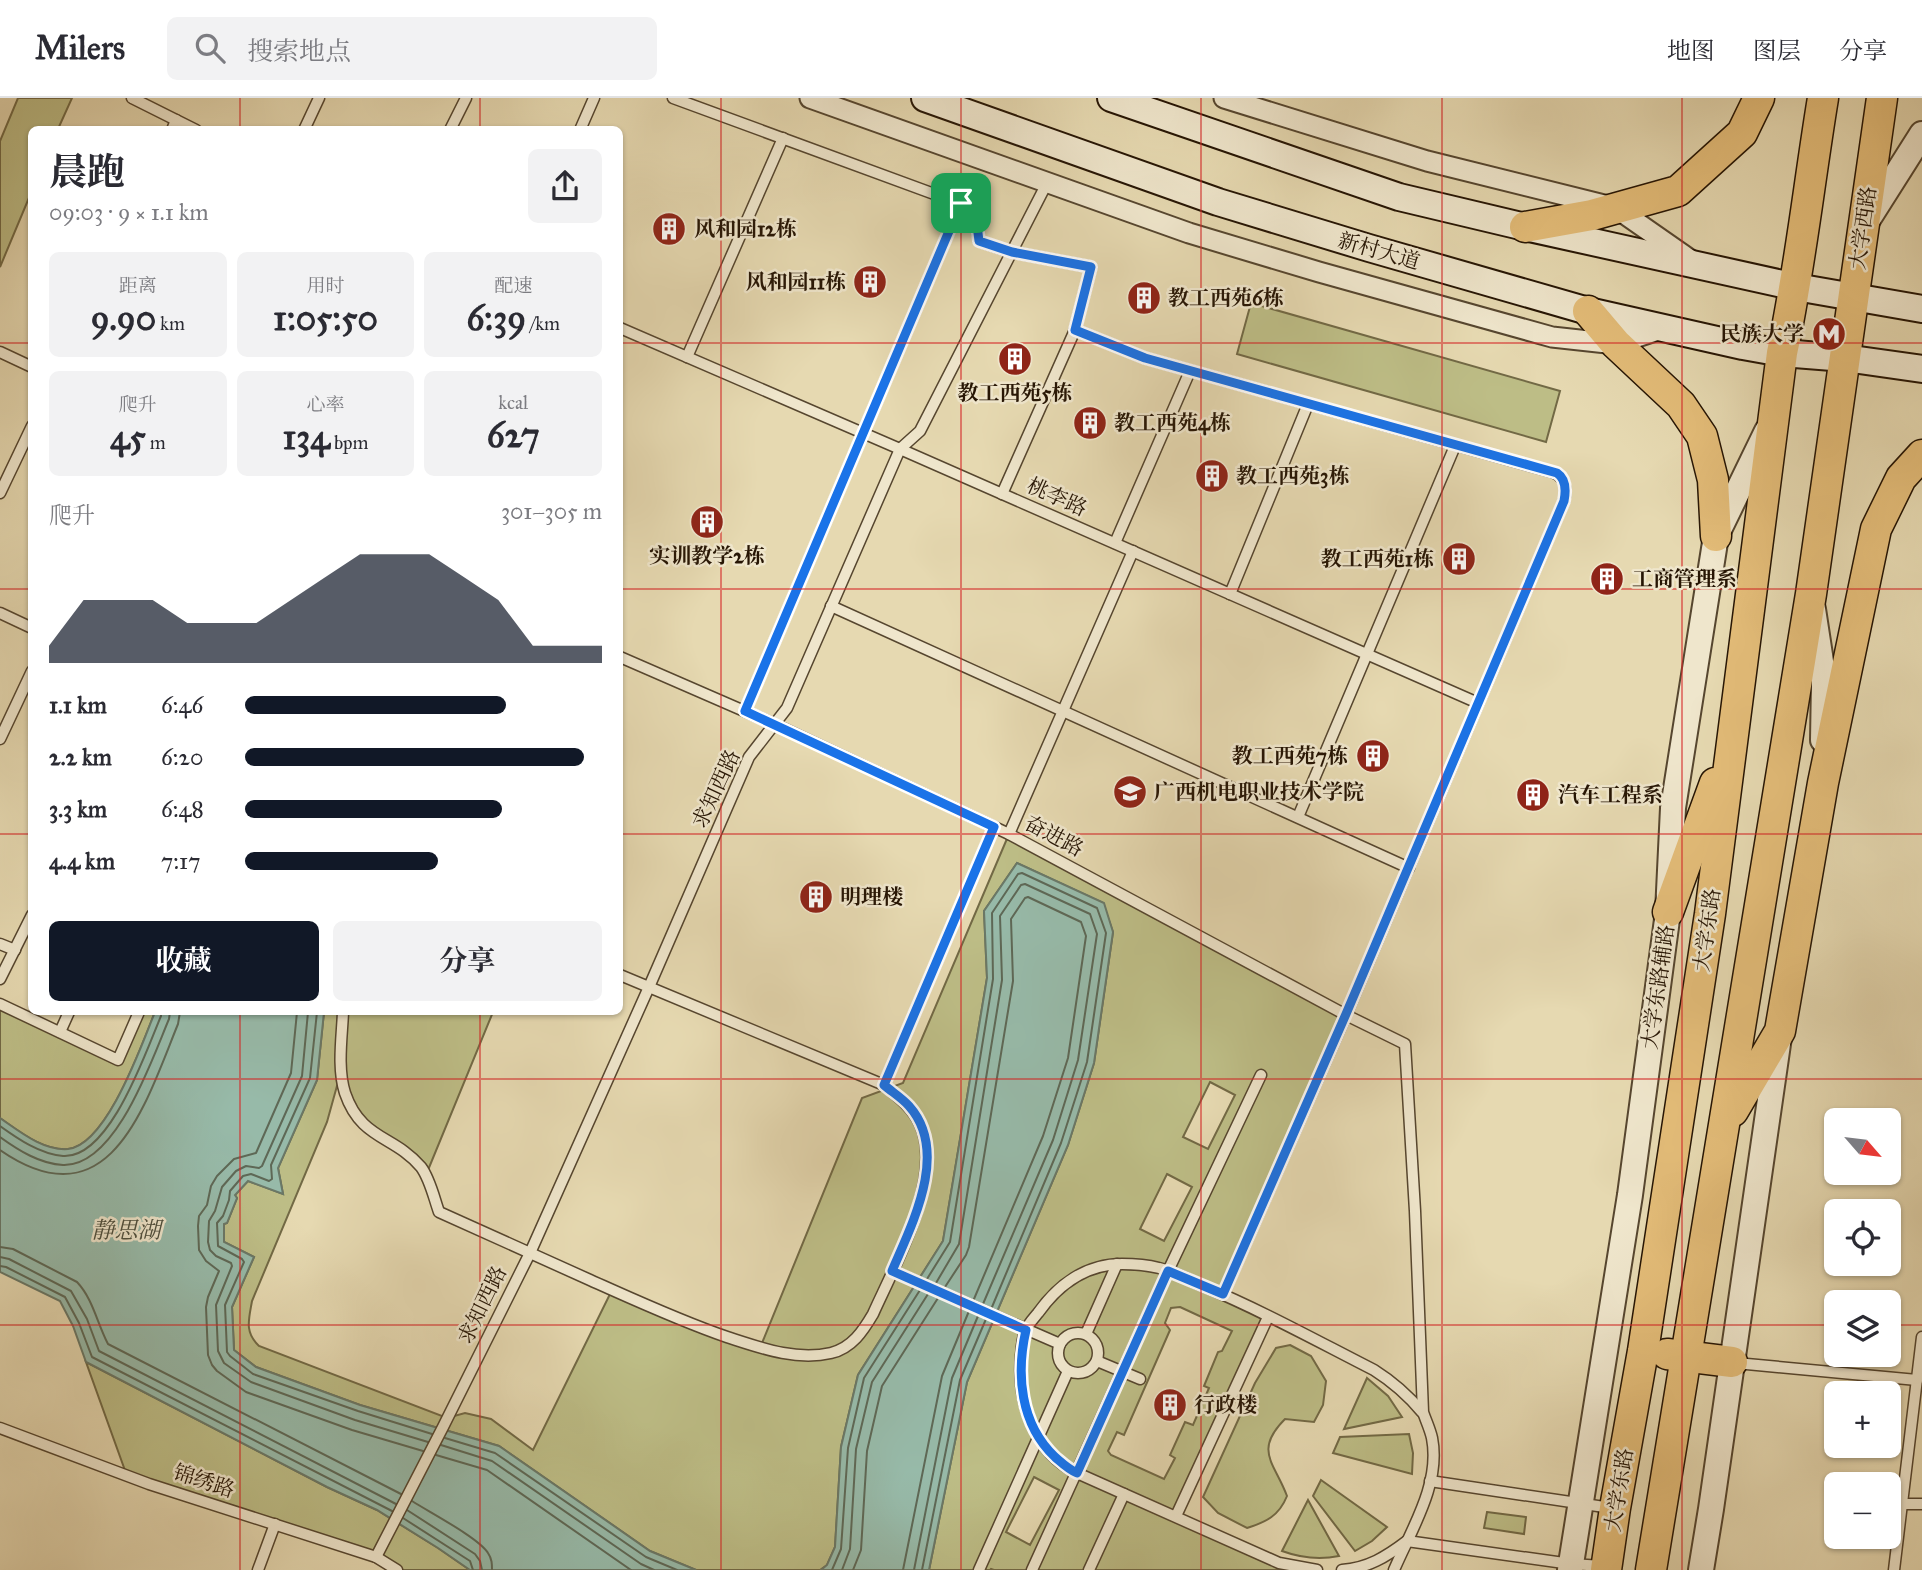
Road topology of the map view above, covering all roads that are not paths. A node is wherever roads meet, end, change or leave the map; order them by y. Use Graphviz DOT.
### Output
graph roads {
  1 [pos="132,98"];
  2 [pos="319,98"];
  3 [pos="466,98"];
  4 [pos="594,98"];
  5 [pos="673,98"];
  6 [pos="810,98"];
  7 [pos="925,98"];
  8 [pos="1111,98"];
  9 [pos="1224,98"];
  10 [pos="1759,98"];
  11 [pos="1824,98"];
  12 [pos="1882,98"];
  13 [pos="153,103"];
  14 [pos="174,125"];
  15 [pos="306,126"];
  16 [pos="452,126"];
  17 [pos="582,126"];
  18 [pos="1922,134"];
  19 [pos="782,138"];
  20 [pos="1047,183"];
  21 [pos="961,203"];
  22 [pos="1616,208"];
  23 [pos="1525,227"];
  24 [pos="1863,227"];
  25 [pos="1012,252"];
  26 [pos="1699,266"];
  27 [pos="1796,287"];
  28 [pos="1854,298"];
  29 [pos="1922,309"];
  30 [pos="1588,311"];
  31 [pos="1664,328"];
  32 [pos="623,329"];
  33 [pos="1075,330"];
  34 [pos="1616,344"];
  35 [pos="0,352"];
  36 [pos="1782,353"];
  37 [pos="687,357"];
  38 [pos="1845,358"];
  39 [pos="28,365"];
  40 [pos="1922,369"];
  41 [pos="1191,371"];
  42 [pos="1308,404"];
  43 [pos="1775,415"];
  44 [pos="863,433"];
  45 [pos="28,434"];
  46 [pos="1455,446"];
  47 [pos="901,449"];
  48 [pos="1922,455"];
  49 [pos="0,493"];
  50 [pos="1002,494"];
  51 [pos="1716,536"];
  52 [pos="1115,543"];
  53 [pos="1133,551"];
  54 [pos="1230,594"];
  55 [pos="1811,594"];
  56 [pos="831,606"];
  57 [pos="0,612"];
  58 [pos="28,626"];
  59 [pos="1367,654"];
  60 [pos="623,658"];
  61 [pos="28,680"];
  62 [pos="1478,703"];
  63 [pos="745,711"];
  64 [pos="1063,711"];
  65 [pos="774,724"];
  66 [pos="1734,730"];
  67 [pos="0,739"];
  68 [pos="1823,783"];
  69 [pos="1298,817"];
  70 [pos="994,827"];
  71 [pos="1009,834"];
  72 [pos="1409,868"];
  73 [pos="1668,912"];
  74 [pos="28,923"];
  75 [pos="0,944"];
  76 [pos="15,950"];
  77 [pos="623,976"];
  78 [pos="0,979"];
  79 [pos="649,987"];
  80 [pos="0,1004"];
  81 [pos="1346,1014"];
  82 [pos="68,1015"];
  83 [pos="138,1015"];
  84 [pos="344,1015"];
  85 [pos="1780,1031"];
  86 [pos="60,1032"];
  87 [pos="1261,1075"];
  88 [pos="884,1085"];
  89 [pos="1723,1127"];
  90 [pos="530,1252"];
  91 [pos="1117,1265"];
  92 [pos="892,1271"];
  93 [pos="1168,1271"];
  94 [pos="1223,1294"];
  95 [pos="1268,1317"];
  96 [pos="1026,1330"];
  97 [pos="1086,1334"];
  98 [pos="1922,1337"];
  99 [pos="1060,1343"];
  100 [pos="1643,1351"];
  101 [pos="1686,1356"];
  102 [pos="1097,1361"];
  103 [pos="1732,1363"];
  104 [pos="1069,1370"];
  105 [pos="1123,1372"];
  106 [pos="1140,1379"];
  107 [pos="1917,1380"];
  108 [pos="1423,1412"];
  109 [pos="0,1428"];
  110 [pos="1038,1439"];
  111 [pos="1077,1473"];
  112 [pos="1430,1480"];
  113 [pos="1124,1494"];
  114 [pos="1580,1502"];
  115 [pos="1902,1504"];
  116 [pos="1922,1504"];
  117 [pos="1615,1508"];
  118 [pos="1176,1516"];
  119 [pos="275,1524"];
  120 [pos="1407,1541"];
  121 [pos="376,1557"];
  122 [pos="1570,1567"];
  123 [pos="1607,1568"];
  124 [pos="258,1570"];
  125 [pos="397,1570"];
  126 [pos="979,1570"];
  127 [pos="1032,1570"];
  128 [pos="1089,1570"];
  129 [pos="1317,1570"];
  130 [pos="1342,1570"];
  131 [pos="1394,1570"];
  132 [pos="1651,1570"];
  133 [pos="1701,1570"];
  134 [pos="1894,1570"];
  1 -- 13 [label="lane"];
  2 -- 15 [label="lane"];
  3 -- 16 [label="lane"];
  4 -- 17 [label="lane"];
  5 -- 19 [label="lane"];
  6 -- 20 [label="street"];
  7 -- 30 [label="main road, 新村大道"];
  8 -- 23 [label="main road"];
  9 -- 22 [label="street"];
  10 -- 22 [label="main road"];
  11 -- 27 [label="main road"];
  12 -- 24 [label="main road, 大学西路"];
  13 -- 14 [label="lane"];
  18 -- 24 [label="street"];
  19 -- 21 [label="lane"];
  19 -- 37 [label="lane"];
  20 -- 25 [label="lane, 求知西路"];
  20 -- 34 [label="street"];
  21 -- 25 [label="lane"];
  21 -- 44 [label="lane"];
  22 -- 23 [label="main road"];
  22 -- 26 [label="street"];
  23 -- 26 [label="main road"];
  24 -- 28 [label="main road, 大学西路"];
  25 -- 33 [label="lane"];
  25 -- 47 [label="lane, 求知西路"];
  26 -- 27 [label="main road"];
  27 -- 28 [label="main road"];
  27 -- 36 [label="main road, 大学东路"];
  28 -- 29 [label="main road"];
  28 -- 38 [label="main road, 大学西路"];
  30 -- 31 [label="main road, 新村大道"];
  30 -- 34 [label="main road"];
  31 -- 34 [label="street"];
  31 -- 36 [label="main road, 新村大道"];
  32 -- 37 [label="lane, 桃李路"];
  33 -- 41 [label="lane"];
  33 -- 50 [label="lane"];
  34 -- 51 [label="main road"];
  35 -- 39 [label="lane"];
  36 -- 38 [label="main road, 新村大道"];
  36 -- 43 [label="main road, 大学东路"];
  37 -- 44 [label="lane, 桃李路"];
  38 -- 40 [label="main road, 新村大道"];
  38 -- 55 [label="main road, 大学东路"];
  41 -- 42 [label="lane"];
  41 -- 52 [label="lane"];
  42 -- 46 [label="lane"];
  42 -- 54 [label="lane"];
  43 -- 51 [label="street, 大学东路辅路"];
  43 -- 66 [label="main road, 大学东路"];
  44 -- 47 [label="lane, 桃李路"];
  44 -- 63 [label="lane"];
  45 -- 49 [label="lane"];
  46 -- 59 [label="lane"];
  46 -- 62 [label="lane"];
  47 -- 50 [label="lane, 桃李路"];
  47 -- 56 [label="lane, 求知西路"];
  48 -- 68 [label="main road"];
  50 -- 52 [label="lane, 桃李路"];
  51 -- 73 [label="street, 大学东路辅路"];
  52 -- 53 [label="lane, 桃李路"];
  53 -- 54 [label="lane, 桃李路"];
  53 -- 64 [label="lane"];
  54 -- 59 [label="lane, 桃李路"];
  55 -- 68 [label="street"];
  55 -- 89 [label="main road, 大学东路"];
  56 -- 64 [label="lane"];
  56 -- 65 [label="lane, 求知西路"];
  57 -- 58 [label="lane"];
  59 -- 62 [label="lane, 桃李路"];
  59 -- 69 [label="lane"];
  60 -- 63 [label="lane, 奋进路"];
  61 -- 67 [label="lane"];
  62 -- 72 [label="lane"];
  63 -- 65 [label="lane, 奋进路"];
  64 -- 69 [label="lane"];
  64 -- 71 [label="lane"];
  65 -- 70 [label="lane, 奋进路"];
  65 -- 79 [label="lane, 求知西路"];
  66 -- 73 [label="main road"];
  66 -- 100 [label="main road, 大学东路"];
  68 -- 85 [label="main road"];
  69 -- 72 [label="lane"];
  70 -- 71 [label="lane, 奋进路"];
  70 -- 88 [label="lane"];
  71 -- 81 [label="lane, 奋进路"];
  72 -- 81 [label="lane"];
  73 -- 114 [label="street, 大学东路辅路"];
  74 -- 76 [label="lane"];
  75 -- 76 [label="lane"];
  76 -- 78 [label="lane"];
  77 -- 79 [label="lane"];
  79 -- 88 [label="lane"];
  79 -- 90 [label="lane, 求知西路"];
  80 -- 86 [label="lane"];
  81 -- 94 [label="lane"];
  81 -- 108 [label="lane, 奋进路"];
  82 -- 86 [label="lane"];
  83 -- 86 [label="lane"];
  84 -- 90 [label="lane"];
  85 -- 89 [label="main road"];
  85 -- 103 [label="street"];
  87 -- 93 [label="lane"];
  88 -- 92 [label="lane"];
  89 -- 101 [label="main road, 大学东路"];
  90 -- 92 [label="lane"];
  90 -- 121 [label="lane, 求知西路"];
  91 -- 93 [label="lane"];
  91 -- 96 [label="lane"];
  91 -- 97 [label="lane"];
  92 -- 96 [label="lane"];
  93 -- 94 [label="lane"];
  93 -- 105 [label="lane"];
  94 -- 95 [label="lane"];
  95 -- 108 [label="lane"];
  95 -- 118 [label="lane"];
  96 -- 99 [label="lane"];
  96 -- 110 [label="lane"];
  97 -- 99 [label="lane"];
  97 -- 102 [label="lane"];
  98 -- 107 [label="lane"];
  99 -- 104 [label="lane"];
  100 -- 101 [label="main road"];
  100 -- 117 [label="main road, 大学东路"];
  101 -- 103 [label="main road"];
  101 -- 132 [label="main road, 大学东路"];
  102 -- 104 [label="lane"];
  102 -- 105 [label="lane"];
  103 -- 107 [label="lane"];
  103 -- 133 [label="street"];
  104 -- 110 [label="lane"];
  105 -- 106 [label="lane"];
  105 -- 111 [label="lane"];
  107 -- 115 [label="lane"];
  108 -- 112 [label="lane"];
  109 -- 119 [label="lane, 锦绣路"];
  110 -- 111 [label="lane"];
  110 -- 126 [label="lane"];
  111 -- 113 [label="lane"];
  111 -- 127 [label="lane"];
  112 -- 114 [label="lane"];
  112 -- 120 [label="lane"];
  113 -- 118 [label="lane"];
  113 -- 128 [label="lane"];
  114 -- 117 [label="lane"];
  114 -- 122 [label="street, 大学东路辅路"];
  115 -- 116 [label="lane"];
  115 -- 134 [label="lane"];
  117 -- 123 [label="main road, 大学东路"];
  118 -- 129 [label="lane"];
  119 -- 121 [label="lane, 锦绣路"];
  119 -- 124 [label="lane"];
  120 -- 122 [label="lane"];
  120 -- 130 [label="lane"];
  120 -- 131 [label="lane"];
  121 -- 125 [label="lane, 锦绣路"];
  122 -- 123 [label="lane"];
}
